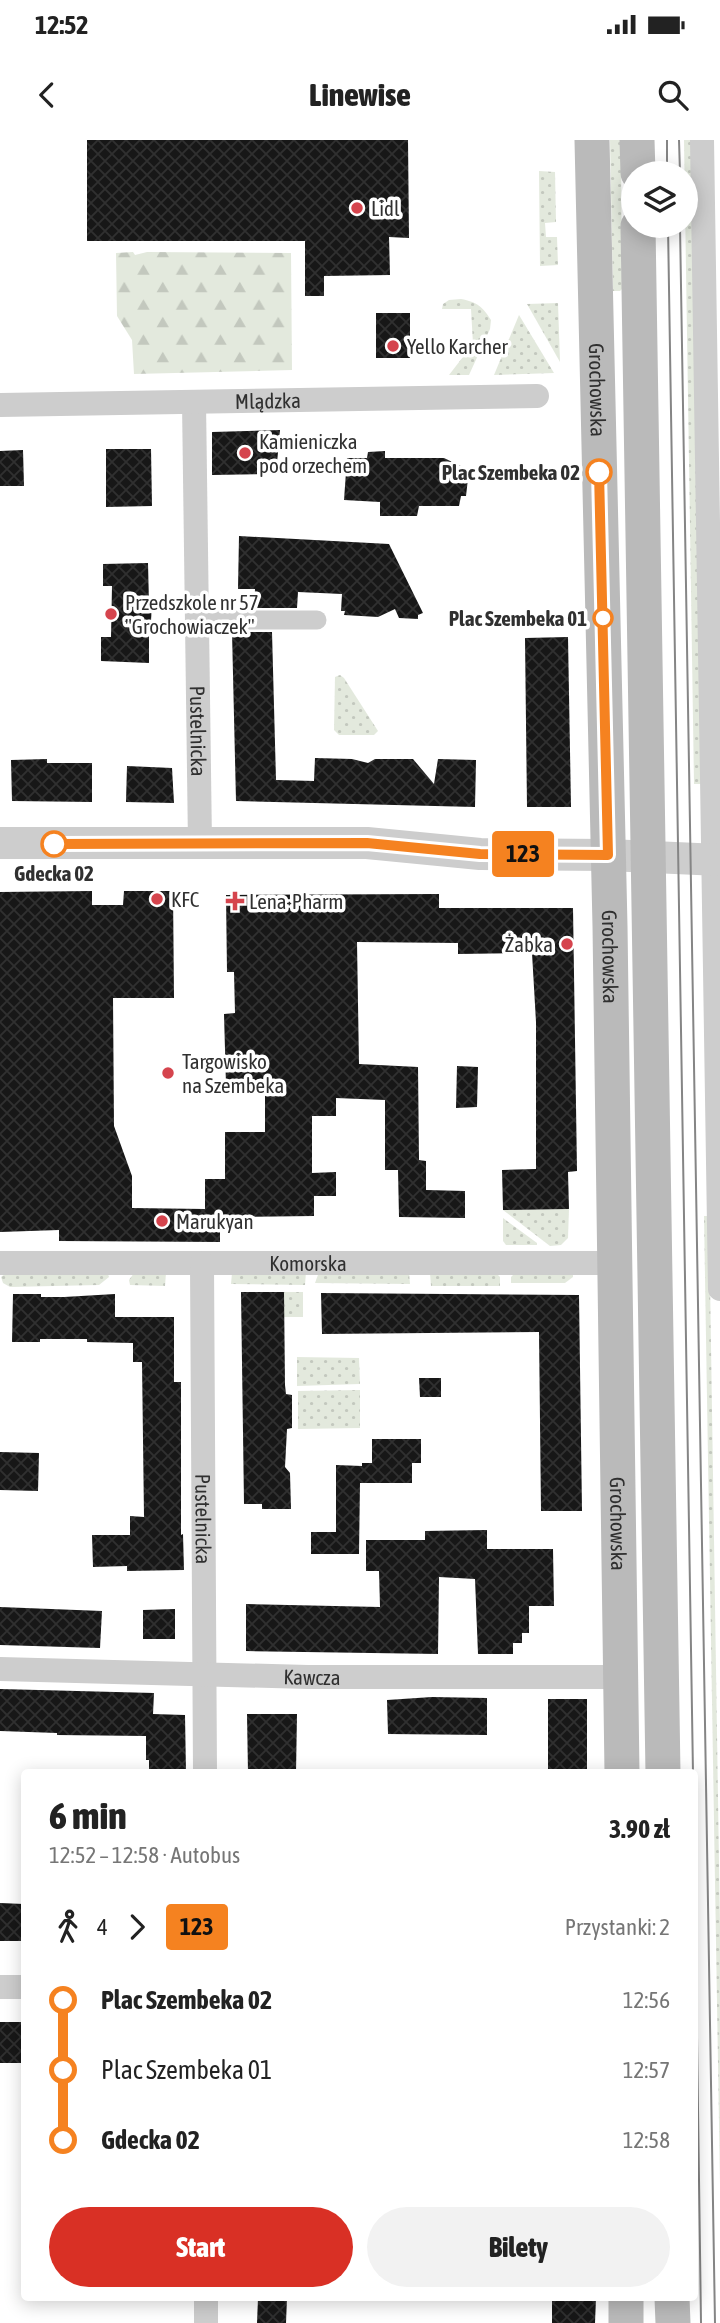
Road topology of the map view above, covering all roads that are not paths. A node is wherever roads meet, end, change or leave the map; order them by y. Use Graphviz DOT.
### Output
graph roads {
  1 [pos="592,140"];
  2 [pos="637,140"];
  3 [pos="702,140"];
  4 [pos="638,161"];
  5 [pos="638,238"];
  6 [pos="537,397"];
  7 [pos="194,402"];
  8 [pos="0,405"];
  9 [pos="195,620"];
  10 [pos="317,620"];
  11 [pos="0,843"];
  12 [pos="200,844"];
  13 [pos="608,855"];
  14 [pos="648,858"];
  15 [pos="716,860"];
  16 [pos="0,1263"];
  17 [pos="202,1263"];
  18 [pos="616,1263"];
  19 [pos="720,1289"];
  20 [pos="0,1669"];
  21 [pos="204,1675"];
  22 [pos="621,1676"];
  23 [pos="205,1769"];
  24 [pos="622,1769"];
  25 [pos="663,1769"];
  26 [pos="0,1987"];
  27 [pos="21,1987"];
  28 [pos="206,2301"];
  29 [pos="626,2301"];
  30 [pos="672,2301"];
  31 [pos="206,2323"];
  32 [pos="626,2323"];
  33 [pos="673,2323"];
  1 -- 13 [label="main road, Grochowska"];
  2 -- 4 [label="main road"];
  3 -- 15 [label="street"];
  5 -- 14 [label="main road, Grochowska"];
  6 -- 7 [label="street, Mlądzka"];
  7 -- 8 [label="street, Mlądzka"];
  7 -- 9 [label="street, Pustelnicka"];
  9 -- 10 [label="street"];
  9 -- 12 [label="street, Pustelnicka"];
  11 -- 12 [label="street"];
  12 -- 13 [label="street"];
  13 -- 14 [label="street"];
  13 -- 18 [label="main road, Grochowska"];
  14 -- 15 [label="street"];
  14 -- 25 [label="main road, Grochowska"];
  15 -- 19 [label="street"];
  16 -- 17 [label="street, Komorska"];
  17 -- 18 [label="street, Komorska"];
  17 -- 21 [label="street, Pustelnicka"];
  18 -- 22 [label="main road, Grochowska"];
  20 -- 21 [label="street, Kawcza"];
  21 -- 22 [label="street, Kawcza"];
  21 -- 23 [label="street, Pustelnicka"];
  22 -- 24 [label="main road, Grochowska"];
  26 -- 27 [label="street"];
  28 -- 31 [label="street"];
  29 -- 32 [label="main road"];
  30 -- 33 [label="main road"];
}
